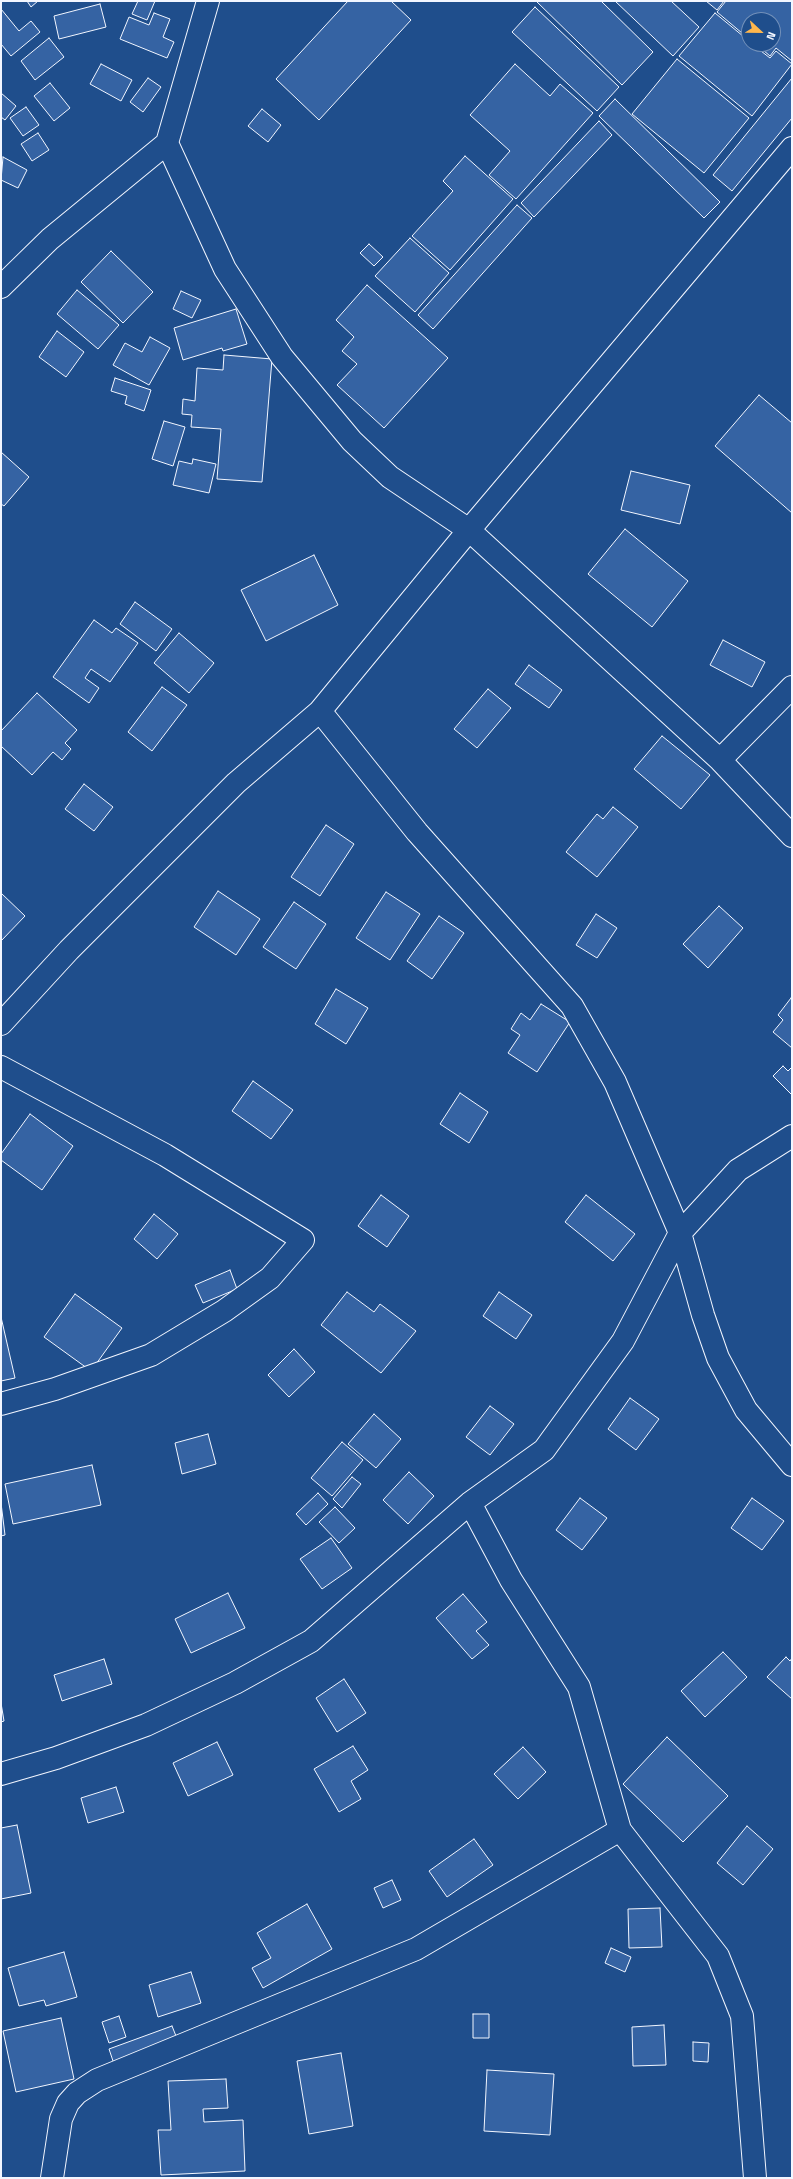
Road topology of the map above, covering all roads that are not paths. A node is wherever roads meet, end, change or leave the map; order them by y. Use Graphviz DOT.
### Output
graph roads {
  1 [pos="208,1"];
  2 [pos="167,143"];
  3 [pos="792,148"];
  4 [pos="1,287"];
  5 [pos="469,530"];
  6 [pos="792,687"];
  7 [pos="320,711"];
  8 [pos="720,760"];
  9 [pos="792,836"];
  10 [pos="1,1024"];
  11 [pos="1,1067"];
  12 [pos="792,1136"];
  13 [pos="680,1233"];
  14 [pos="1,1404"];
  15 [pos="792,1465"];
  16 [pos="470,1503"];
  17 [pos="1,1774"];
  18 [pos="620,1830"];
  19 [pos="52,2178"];
  20 [pos="755,2178"];
  1 -- 2 [label="street"];
  2 -- 4 [label="street"];
  2 -- 5 [label="street"];
  3 -- 5 [label="street"];
  5 -- 7 [label="street"];
  5 -- 8 [label="street"];
  6 -- 8 [label="street"];
  7 -- 10 [label="street"];
  7 -- 13 [label="street"];
  8 -- 9 [label="street"];
  11 -- 14 [label="street"];
  12 -- 13 [label="street"];
  13 -- 15 [label="street"];
  13 -- 16 [label="street"];
  16 -- 17 [label="street"];
  16 -- 18 [label="street"];
  18 -- 19 [label="street"];
  18 -- 20 [label="street"];
}
